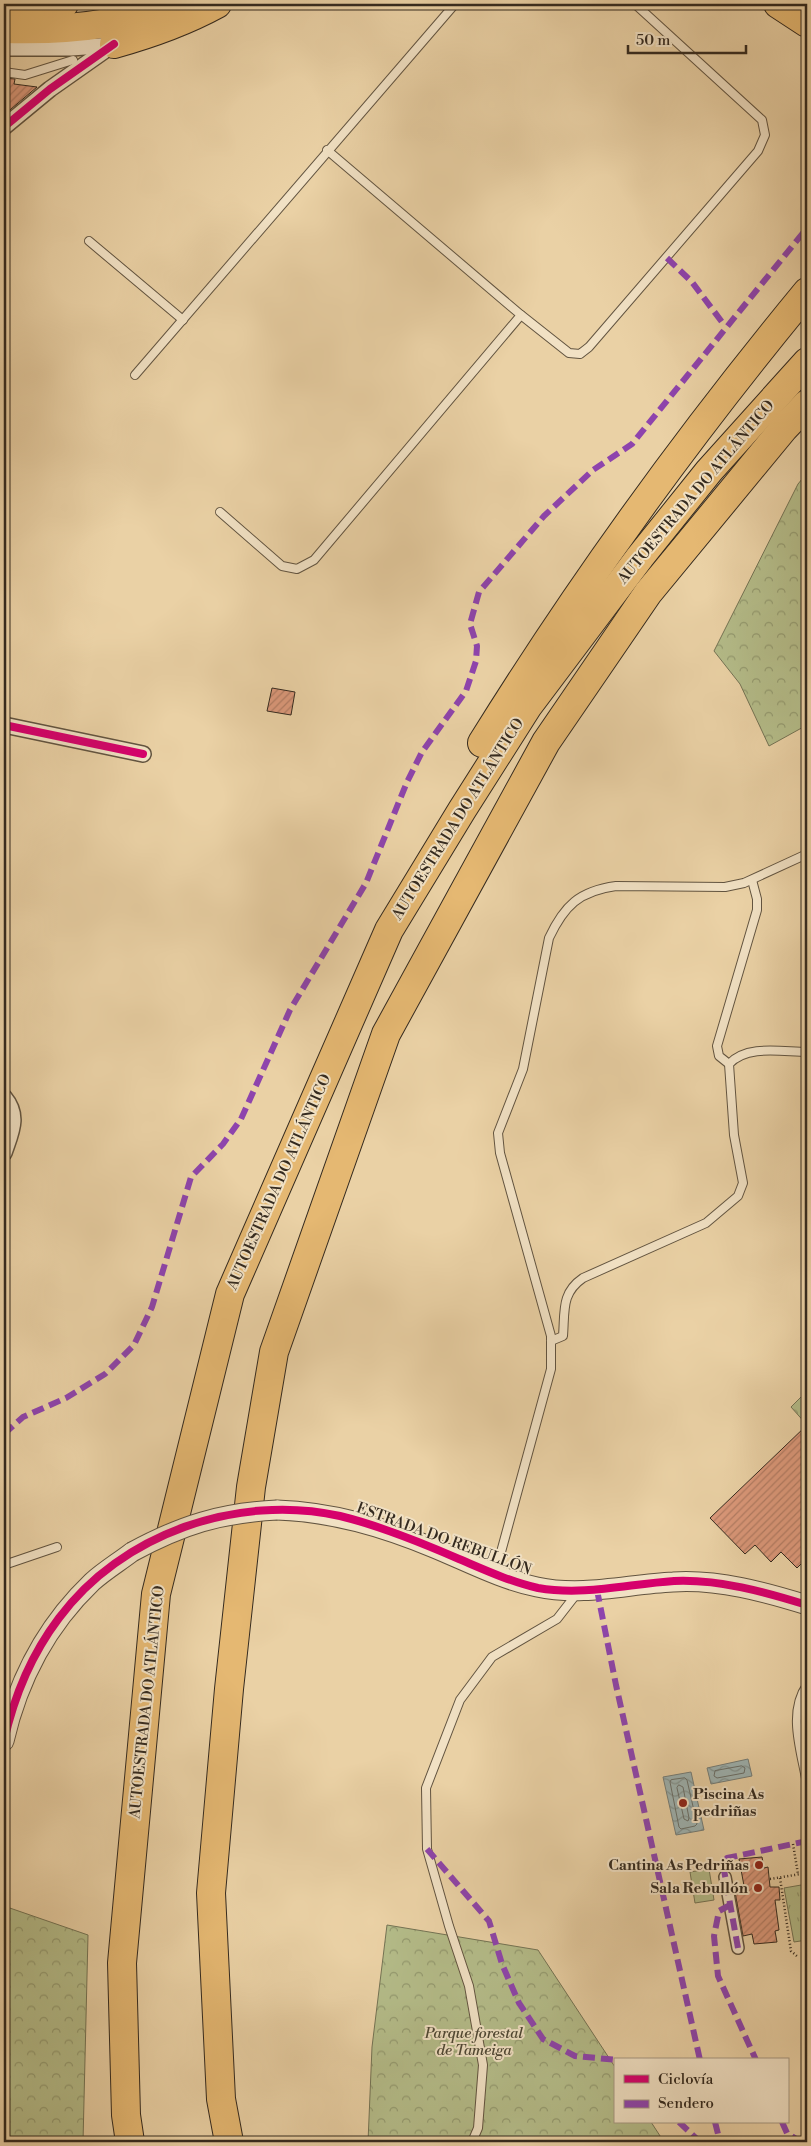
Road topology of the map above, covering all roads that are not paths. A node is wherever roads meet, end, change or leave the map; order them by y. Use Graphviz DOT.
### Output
graph roads {
  1 [pos="64,4"];
  2 [pos="177,4"];
  3 [pos="217,4"];
  4 [pos="454,4"];
  5 [pos="635,4"];
  6 [pos="778,4"];
  7 [pos="4,5"];
  8 [pos="807,22"];
  9 [pos="4,29"];
  10 [pos="114,44"];
  11 [pos="4,48"];
  12 [pos="74,59"];
  13 [pos="4,72"];
  14 [pos="4,127"];
  15 [pos="327,150"];
  16 [pos="89,241"];
  17 [pos="807,292"];
  18 [pos="521,315"];
  19 [pos="183,320"];
  20 [pos="807,362"];
  21 [pos="135,376"];
  22 [pos="807,404"];
  23 [pos="220,512"];
  24 [pos="4,725"];
  25 [pos="143,754"];
  26 [pos="807,854"];
  27 [pos="752,880"];
  28 [pos="389,930"];
  29 [pos="807,1052"];
  30 [pos="729,1064"];
  31 [pos="4,1097"];
  32 [pos="4,1153"];
  33 [pos="551,1341"];
  34 [pos="57,1547"];
  35 [pos="4,1565"];
  36 [pos="495,1574"];
  37 [pos="579,1591"];
  38 [pos="807,1605"];
  39 [pos="807,1685"];
  40 [pos="4,1741"];
  41 [pos="807,1784"];
  42 [pos="725,1877"];
  43 [pos="738,1948"];
  44 [pos="126,2115"];
  45 [pos="124,2142"];
  46 [pos="130,2142"];
  47 [pos="229,2142"];
  48 [pos="472,2142"];
  1 -- 7 [label="highway"];
  2 -- 9 [label="highway"];
  3 -- 10 [label="highway"];
  4 -- 15 [label="lane"];
  5 -- 18 [label="lane"];
  6 -- 8 [label="highway"];
  10 -- 12 [label="street"];
  10 -- 12 [label="street"];
  11 -- 12 [label="street"];
  12 -- 13 [label="lane"];
  12 -- 14 [label="street"];
  15 -- 18 [label="lane"];
  15 -- 19 [label="lane"];
  16 -- 19 [label="lane"];
  17 -- 28 [label="highway"];
  18 -- 23 [label="lane"];
  19 -- 21 [label="lane"];
  20 -- 28 [label="highway, AUTOESTRADA DO ATLÁNTICO"];
  22 -- 47 [label="highway, AUTOESTRADA DO ATLÁNTICO"];
  24 -- 25 [label="street"];
  26 -- 27 [label="lane"];
  27 -- 30 [label="lane"];
  27 -- 33 [label="lane"];
  28 -- 44 [label="highway, AUTOESTRADA DO ATLÁNTICO"];
  29 -- 30 [label="lane"];
  30 -- 33 [label="lane"];
  31 -- 32 [label="street"];
  33 -- 36 [label="lane"];
  34 -- 35 [label="lane"];
  36 -- 37 [label="street, ESTRADA DO REBULLÓN"];
  36 -- 40 [label="street, ESTRADA DO REBULLÓN, bridge"];
  37 -- 38 [label="street, ESTRADA DO REBULLÓN"];
  37 -- 48 [label="lane"];
  39 -- 41 [label="lane"];
  42 -- 43 [label="street"];
  44 -- 45 [label="highway"];
  44 -- 46 [label="highway, AUTOESTRADA DO ATLÁNTICO"];
}
